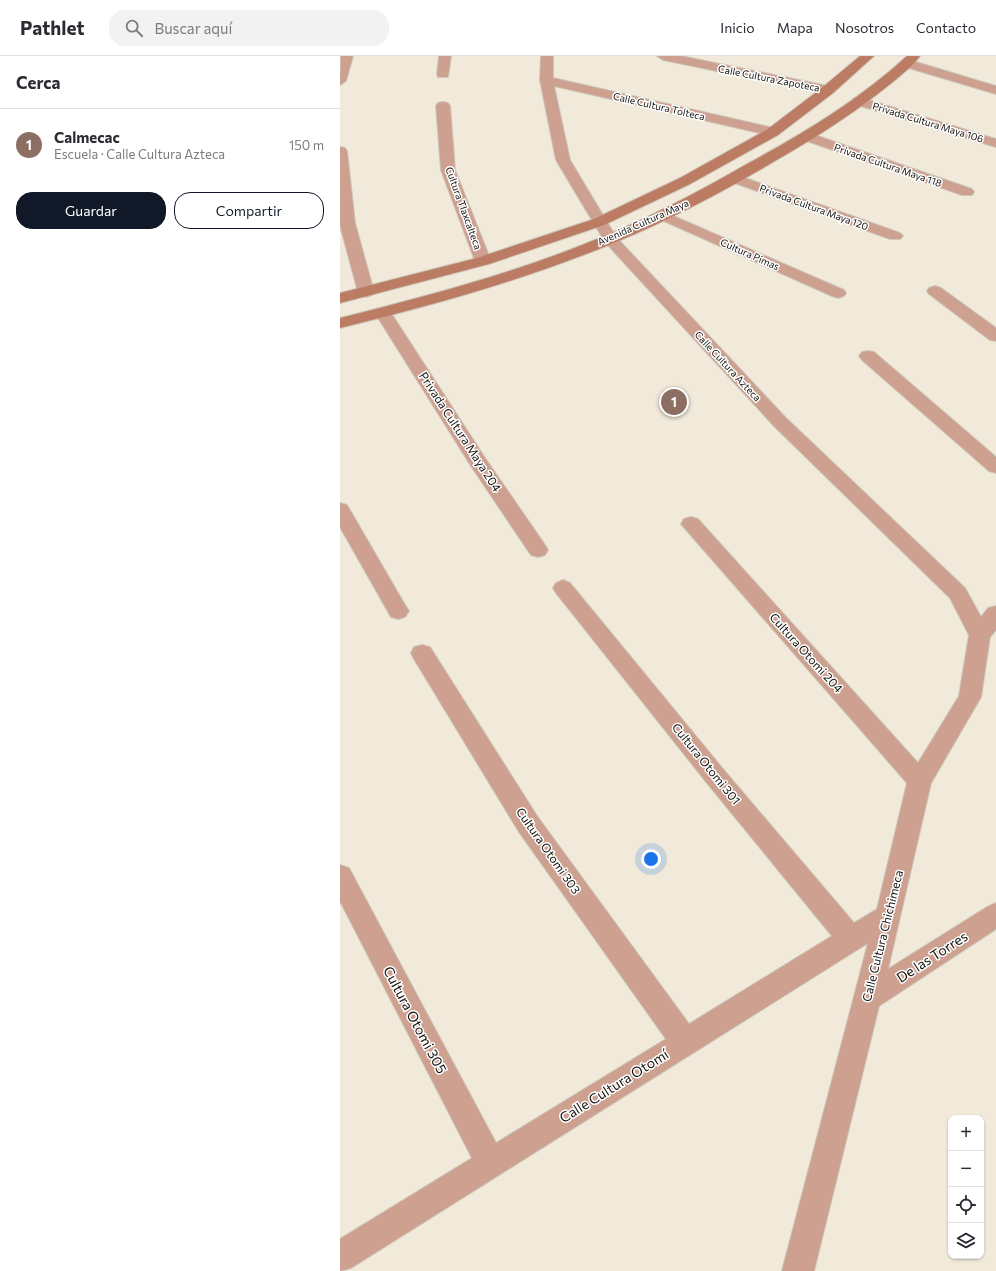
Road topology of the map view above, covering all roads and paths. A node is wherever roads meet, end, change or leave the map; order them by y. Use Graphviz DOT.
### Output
graph roads {
  1 [pos="347,56"];
  2 [pos="445,56"];
  3 [pos="547,56"];
  4 [pos="663,56"];
  5 [pos="868,56"];
  6 [pos="910,60"];
  7 [pos="443,74"];
  8 [pos="546,80"];
  9 [pos="340,81"];
  10 [pos="828,90"];
  11 [pos="996,90"];
  12 [pos="860,101"];
  13 [pos="443,106"];
  14 [pos="773,132"];
  15 [pos="809,137"];
  16 [pos="996,143"];
  17 [pos="340,152"];
  18 [pos="734,178"];
  19 [pos="967,192"];
  20 [pos="662,215"];
  21 [pos="599,222"];
  22 [pos="895,236"];
  23 [pos="610,239"];
  24 [pos="483,262"];
  25 [pos="935,291"];
  26 [pos="366,292"];
  27 [pos="838,293"];
  28 [pos="340,298"];
  29 [pos="383,313"];
  30 [pos="340,323"];
  31 [pos="996,336"];
  32 [pos="868,356"];
  33 [pos="996,466"];
  34 [pos="340,510"];
  35 [pos="691,524"];
  36 [pos="538,550"];
  37 [pos="563,588"];
  38 [pos="398,611"];
  39 [pos="996,614"];
  40 [pos="980,635"];
  41 [pos="422,653"];
  42 [pos="920,781"];
  43 [pos="340,876"];
  44 [pos="996,915"];
  45 [pos="888,916"];
  46 [pos="851,939"];
  47 [pos="868,998"];
  48 [pos="685,1042"];
  49 [pos="490,1163"];
  50 [pos="340,1257"];
  51 [pos="798,1271"];
  1 -- 9 [label="street"];
  2 -- 7 [label="street"];
  3 -- 8 [label="street, Calle Cultura Azteca"];
  4 -- 10 [label="street, Calle Cultura Zapoteca"];
  5 -- 10 [label="street, Avenida Cultura Maya"];
  6 -- 11 [label="street"];
  6 -- 12 [label="street, Avenida Cultura Maya"];
  8 -- 14 [label="street, Calle Cultura Tolteca"];
  8 -- 21 [label="street, Calle Cultura Azteca"];
  10 -- 14 [label="street, Avenida Cultura Maya"];
  12 -- 15 [label="street, Avenida Cultura Maya"];
  12 -- 16 [label="street, Privada Cultura Maya 106"];
  13 -- 24 [label="street, Cultura Tlaxcalteca"];
  14 -- 21 [label="street, Avenida Cultura Maya"];
  15 -- 18 [label="street, Avenida Cultura Maya"];
  15 -- 19 [label="street, Privada Cultura Maya 118"];
  17 -- 26 [label="street"];
  18 -- 20 [label="street, Avenida Cultura Maya"];
  18 -- 22 [label="street, Privada Cultura Maya 120"];
  20 -- 23 [label="street, Avenida Cultura Maya"];
  20 -- 27 [label="street, Cultura Pimas"];
  21 -- 23 [label="street, Calle Cultura Azteca"];
  21 -- 24 [label="street, Avenida Cultura Maya"];
  23 -- 29 [label="street, Avenida Cultura Maya"];
  23 -- 40 [label="street, Calle Cultura Azteca"];
  24 -- 26 [label="street, Avenida Cultura Maya"];
  25 -- 31 [label="street"];
  26 -- 28 [label="street, Avenida Cultura Maya"];
  29 -- 30 [label="street, Avenida Cultura Maya"];
  29 -- 36 [label="street, Privada Cultura Maya 204"];
  32 -- 33 [label="street"];
  34 -- 38 [label="street"];
  35 -- 42 [label="street, Cultura Otomi 204"];
  37 -- 46 [label="street, Cultura Otomi 301"];
  39 -- 40 [label="street, Calle Cultura Chichimeca"];
  40 -- 42 [label="street, Calle Cultura Chichimeca"];
  41 -- 48 [label="street, Cultura Otomi 303"];
  42 -- 45 [label="street, Calle Cultura Chichimeca"];
  43 -- 49 [label="street, Cultura Otomi 305"];
  44 -- 47 [label="street, De las Torres"];
  45 -- 46 [label="street, Calle Cultura Otomí"];
  45 -- 47 [label="street, Calle Cultura Chichimeca"];
  46 -- 48 [label="street, Calle Cultura Otomí"];
  47 -- 51 [label="street, Calle Cultura Chichimeca"];
  48 -- 49 [label="street, Calle Cultura Otomí"];
  49 -- 50 [label="street, Calle Cultura Otomí"];
}
